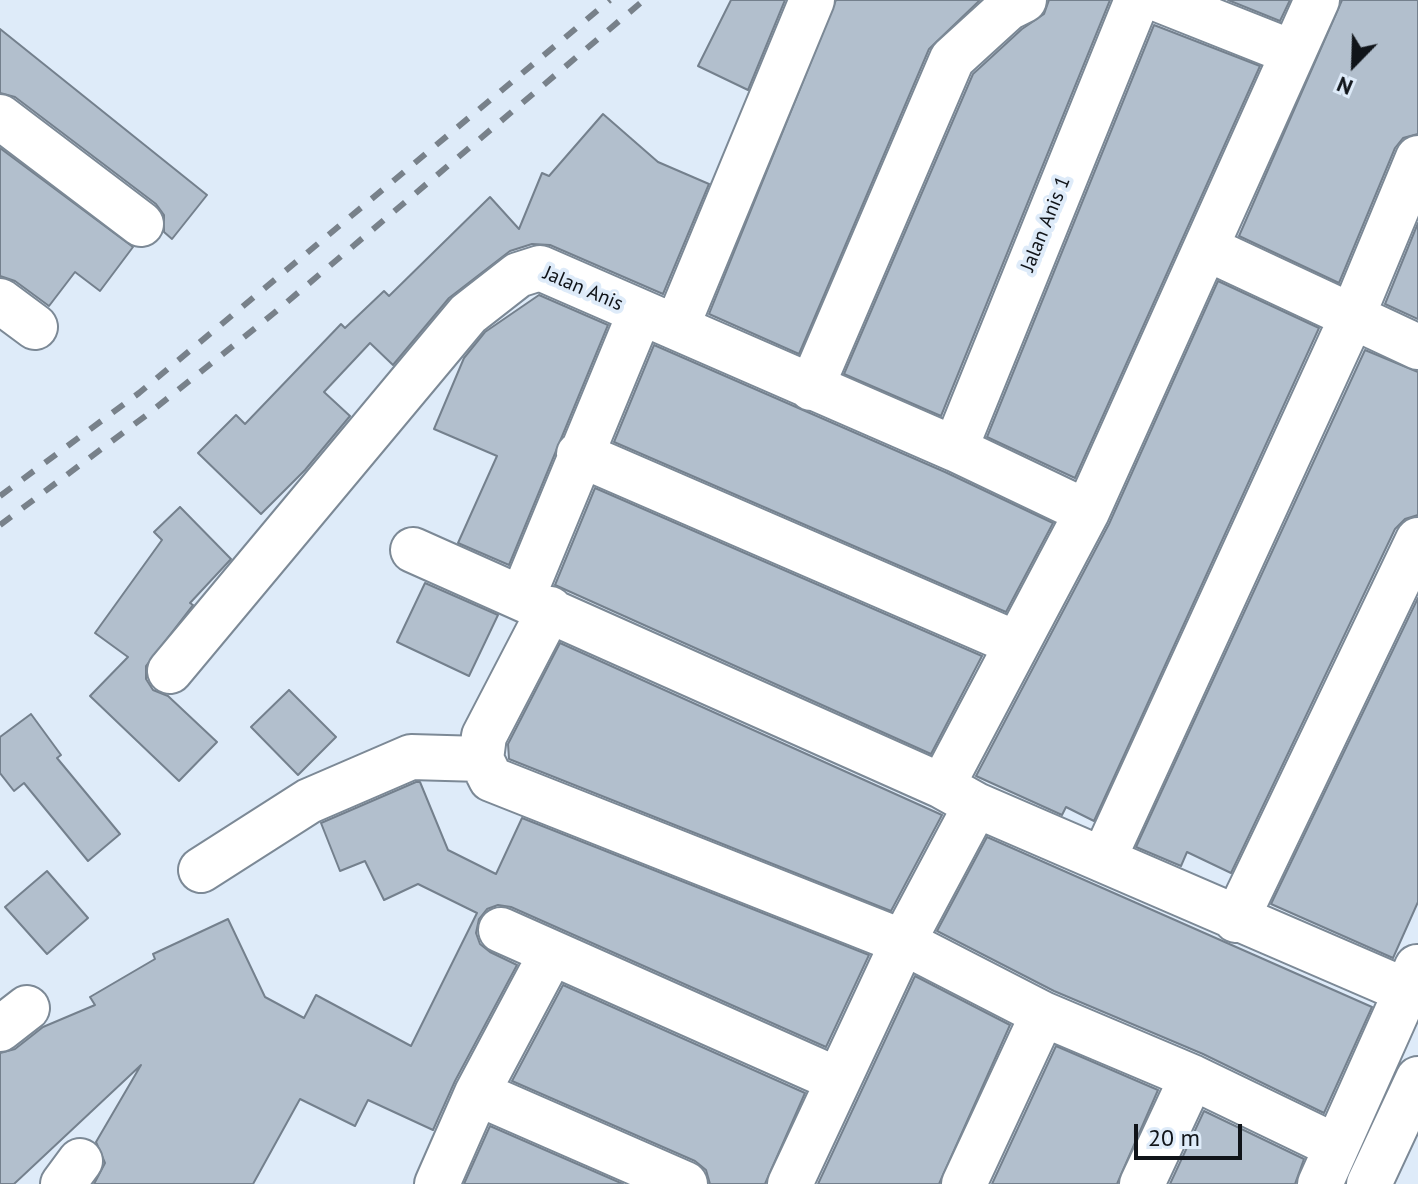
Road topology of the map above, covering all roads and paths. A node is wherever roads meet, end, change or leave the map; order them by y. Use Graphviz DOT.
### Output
graph roads {
  1 [pos="812,0"];
  2 [pos="1024,0"];
  3 [pos="1137,0"];
  4 [pos="1160,0"];
  5 [pos="1317,0"];
  6 [pos="1291,52"];
  7 [pos="0,117"];
  8 [pos="1418,158"];
  9 [pos="141,224"];
  10 [pos="1206,248"];
  11 [pos="0,301"];
  12 [pos="1352,317"];
  13 [pos="659,320"];
  14 [pos="35,327"];
  15 [pos="1418,347"];
  16 [pos="811,388"];
  17 [pos="955,449"];
  18 [pos="579,454"];
  19 [pos="1087,512"];
  20 [pos="1418,540"];
  21 [pos="413,550"];
  22 [pos="536,602"];
  23 [pos="1015,643"];
  24 [pos="170,671"];
  25 [pos="481,759"];
  26 [pos="959,796"];
  27 [pos="1103,860"];
  28 [pos="201,870"];
  29 [pos="1236,920"];
  30 [pos="501,930"];
  31 [pos="903,942"];
  32 [pos="551,954"];
  33 [pos="1414,984"];
  34 [pos="1043,1014"];
  35 [pos="1192,1077"];
  36 [pos="836,1079"];
  37 [pos="1418,1079"];
  38 [pos="477,1093"];
  39 [pos="1328,1165"];
  40 [pos="437,1184"];
  41 [pos="685,1184"];
  42 [pos="790,1184"];
  43 [pos="964,1184"];
  44 [pos="1142,1184"];
  45 [pos="1369,1184"];
  1 -- 13 [label="street"];
  2 -- 16 [label="street"];
  3 -- 17 [label="street, Jalan Anis 1"];
  4 -- 6 [label="street"];
  5 -- 6 [label="street"];
  6 -- 10 [label="street"];
  7 -- 9 [label="street"];
  8 -- 12 [label="street"];
  10 -- 12 [label="street"];
  10 -- 19 [label="street"];
  11 -- 14 [label="street"];
  12 -- 15 [label="street"];
  12 -- 27 [label="street"];
  13 -- 16 [label="street, Jalan Anis"];
  13 -- 18 [label="street"];
  13 -- 24 [label="street, Jalan Anis"];
  16 -- 17 [label="street, Jalan Anis"];
  17 -- 19 [label="street, Jalan Anis"];
  18 -- 22 [label="street"];
  18 -- 23 [label="street"];
  19 -- 23 [label="street"];
  20 -- 29 [label="street"];
  21 -- 22 [label="street"];
  22 -- 25 [label="street"];
  22 -- 26 [label="street"];
  23 -- 26 [label="street"];
  25 -- 28 [label="street"];
  25 -- 31 [label="street"];
  26 -- 27 [label="street"];
  26 -- 31 [label="street"];
  27 -- 29 [label="street"];
  29 -- 33 [label="street"];
  30 -- 32 [label="street"];
  31 -- 34 [label="street"];
  31 -- 36 [label="street"];
  32 -- 36 [label="street"];
  32 -- 38 [label="street"];
  33 -- 39 [label="street"];
  34 -- 35 [label="street"];
  34 -- 43 [label="street"];
  35 -- 39 [label="street"];
  35 -- 44 [label="street"];
  36 -- 42 [label="street"];
  37 -- 45 [label="street"];
  38 -- 40 [label="street"];
  38 -- 41 [label="street"];
}
